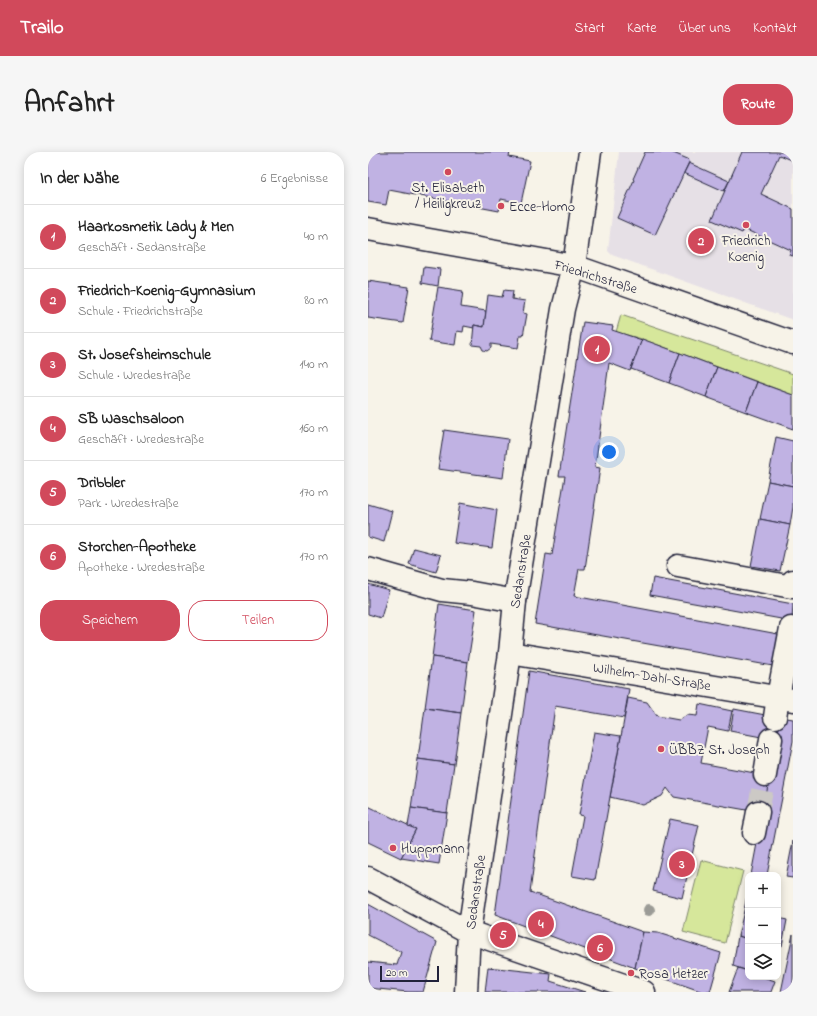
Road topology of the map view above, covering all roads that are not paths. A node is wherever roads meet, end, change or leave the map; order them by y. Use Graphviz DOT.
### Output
graph roads {
  1 [pos="590,152"];
  2 [pos="368,229"];
  3 [pos="574,266"];
  4 [pos="793,343"];
  5 [pos="678,566"];
  6 [pos="368,569"];
  7 [pos="793,581"];
  8 [pos="515,601"];
  9 [pos="791,628"];
  10 [pos="510,653"];
  11 [pos="782,705"];
  12 [pos="771,739"];
  13 [pos="765,775"];
  14 [pos="758,812"];
  15 [pos="754,833"];
  16 [pos="368,878"];
  17 [pos="469,932"];
  18 [pos="466,992"];
  19 [pos="644,992"];
  1 -- 3 [label="street, Sedanstraße"];
  2 -- 3 [label="street, Friedrichstraße"];
  3 -- 4 [label="street, Friedrichstraße"];
  3 -- 8 [label="street, Sedanstraße"];
  5 -- 7 [label="street"];
  6 -- 8 [label="street"];
  8 -- 10 [label="street, Sedanstraße"];
  9 -- 11 [label="street"];
  10 -- 11 [label="street, Wilhelm-Dahl-Straße"];
  10 -- 17 [label="street, Sedanstraße"];
  12 -- 13 [label="street"];
  14 -- 15 [label="street"];
  16 -- 17 [label="street"];
  17 -- 18 [label="street, Sedanstraße"];
  17 -- 19 [label="street"];
}
